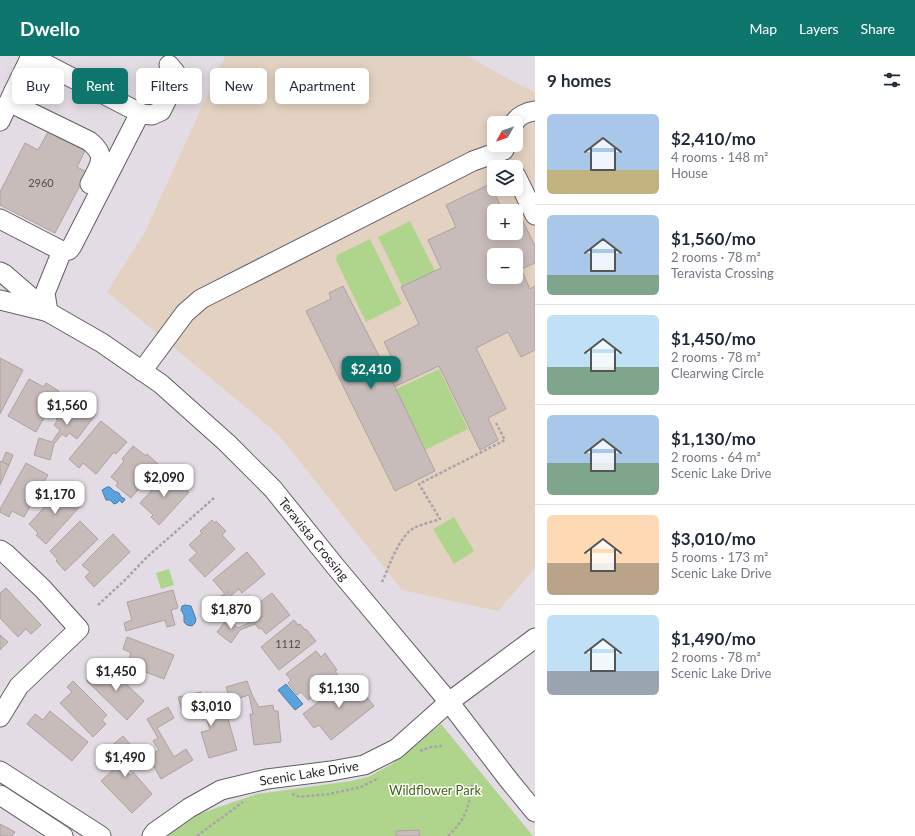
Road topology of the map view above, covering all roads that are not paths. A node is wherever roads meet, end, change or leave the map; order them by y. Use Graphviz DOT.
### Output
graph roads {
  1 [pos="33,57"];
  2 [pos="169,66"];
  3 [pos="11,96"];
  4 [pos="535,111"];
  5 [pos="140,113"];
  6 [pos="522,116"];
  7 [pos="0,122"];
  8 [pos="122,146"];
  9 [pos="494,152"];
  10 [pos="523,190"];
  11 [pos="535,215"];
  12 [pos="0,219"];
  13 [pos="59,250"];
  14 [pos="0,272"];
  15 [pos="0,300"];
  16 [pos="48,312"];
  17 [pos="142,371"];
  18 [pos="0,550"];
  19 [pos="535,638"];
  20 [pos="449,702"];
  21 [pos="0,717"];
  22 [pos="0,771"];
  23 [pos="0,795"];
  24 [pos="535,812"];
  25 [pos="63,836"];
  26 [pos="101,836"];
  27 [pos="152,836"];
  1 -- 3 [label="street"];
  1 -- 5 [label="street"];
  2 -- 5 [label="street"];
  3 -- 7 [label="street"];
  3 -- 8 [label="street"];
  3 -- 13 [label="street"];
  4 -- 6 [label="street"];
  5 -- 8 [label="street"];
  8 -- 13 [label="street"];
  9 -- 17 [label="street"];
  10 -- 11 [label="street"];
  12 -- 13 [label="street"];
  13 -- 16 [label="street"];
  14 -- 16 [label="street, Teravista Crossing"];
  15 -- 16 [label="street, Teravista Crossing"];
  16 -- 17 [label="street, Teravista Crossing"];
  17 -- 20 [label="street, Teravista Crossing"];
  18 -- 21 [label="street"];
  19 -- 20 [label="street, Scenic Lake Drive"];
  20 -- 24 [label="street, Teravista Crossing"];
  20 -- 27 [label="street, Scenic Lake Drive"];
  22 -- 26 [label="street"];
  23 -- 25 [label="street"];
}
